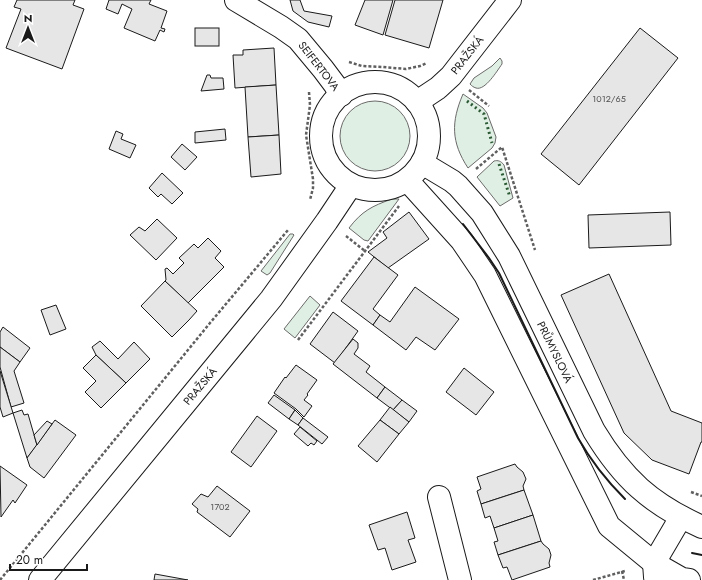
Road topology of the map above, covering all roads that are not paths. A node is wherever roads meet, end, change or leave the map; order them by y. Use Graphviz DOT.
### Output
graph roads {
  1 [pos="236,0"];
  2 [pos="510,0"];
  3 [pos="341,94"];
  4 [pos="417,102"];
  5 [pos="422,163"];
  6 [pos="407,180"];
  7 [pos="351,184"];
  8 [pos="439,496"];
  9 [pos="681,517"];
  10 [pos="702,527"];
  11 [pos="654,572"];
  12 [pos="40,580"];
  13 [pos="460,580"];
  14 [pos="689,580"];
  1 -- 3 [label="main road, SEIFERTOVA"];
  2 -- 4 [label="main road, PRAŽSKÁ"];
  3 -- 4 [label="main road"];
  3 -- 7 [label="main road"];
  4 -- 5 [label="main road"];
  5 -- 6 [label="main road"];
  5 -- 9 [label="main road, PRŮMYSLOVÁ"];
  6 -- 7 [label="main road"];
  6 -- 11 [label="main road"];
  7 -- 12 [label="main road, PRAŽSKÁ"];
  8 -- 13 [label="main road"];
  9 -- 10 [label="main road, PRŮMYSLOVÁ"];
  9 -- 11 [label="main road"];
  11 -- 14 [label="main road"];
}
